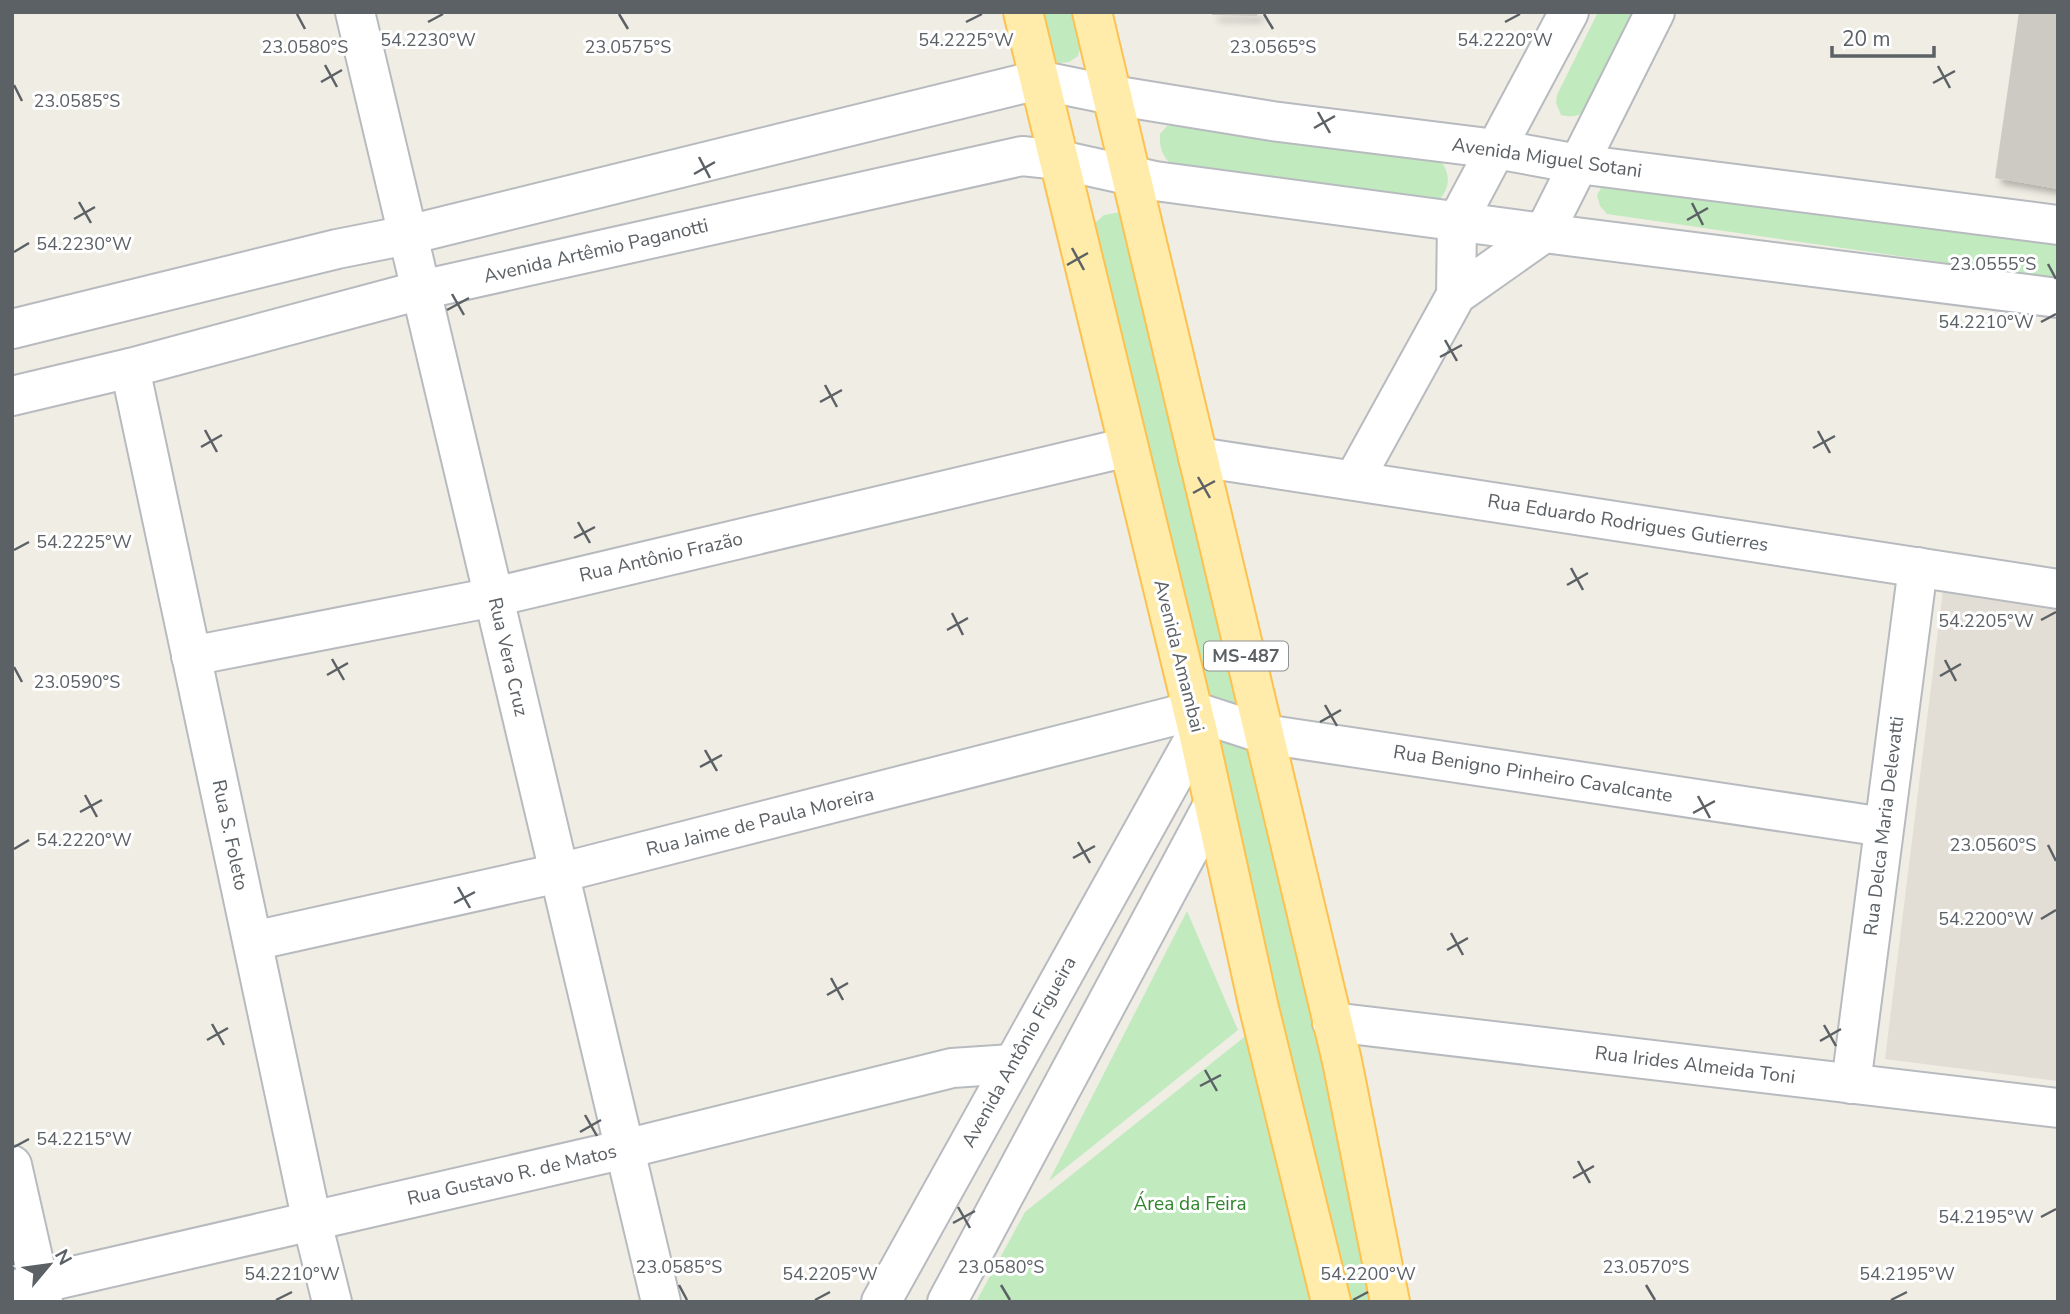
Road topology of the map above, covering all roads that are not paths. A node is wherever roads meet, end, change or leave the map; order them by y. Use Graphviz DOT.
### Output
graph roads {
  1 [pos="355,12"];
  2 [pos="1023,12"];
  3 [pos="1092,12"];
  4 [pos="1569,12"];
  5 [pos="1655,12"];
  6 [pos="1038,80"];
  7 [pos="1112,95"];
  8 [pos="1496,149"];
  9 [pos="1060,160"];
  10 [pos="1578,164"];
  11 [pos="1132,177"];
  12 [pos="1457,222"];
  13 [pos="2058,225"];
  14 [pos="1544,233"];
  15 [pos="408,235"];
  16 [pos="421,290"];
  17 [pos="1456,295"];
  18 [pos="2058,298"];
  19 [pos="12,329"];
  20 [pos="130,368"];
  21 [pos="12,396"];
  22 [pos="1128,447"];
  23 [pos="1198,457"];
  24 [pos="1354,480"];
  25 [pos="1918,567"];
  26 [pos="2058,589"];
  27 [pos="494,597"];
  28 [pos="191,656"];
  29 [pos="1195,722"];
  30 [pos="1264,734"];
  31 [pos="1159,802"];
  32 [pos="1205,820"];
  33 [pos="1884,827"];
  34 [pos="559,873"];
  35 [pos="253,942"];
  36 [pos="1332,1022"];
  37 [pos="1012,1064"];
  38 [pos="1851,1084"];
  39 [pos="2058,1108"];
  40 [pos="625,1149"];
  41 [pos="12,1165"];
  42 [pos="312,1222"];
  43 [pos="31,1292"];
  44 [pos="1392,1301"];
  45 [pos="332,1302"];
  46 [pos="661,1302"];
  47 [pos="881,1302"];
  48 [pos="947,1302"];
  49 [pos="1331,1302"];
  1 -- 15 [label="street, Rua Vera Cruz"];
  2 -- 6 [label="main road, Avenida Amambai"];
  3 -- 7 [label="main road, MS-487"];
  4 -- 8 [label="street"];
  5 -- 10 [label="street"];
  6 -- 7 [label="street, Avenida Miguel Sotani"];
  6 -- 9 [label="main road, Avenida Amambai"];
  6 -- 15 [label="street"];
  7 -- 8 [label="street, Avenida Miguel Sotani"];
  7 -- 11 [label="main road, MS-487"];
  8 -- 10 [label="street, Avenida Miguel Sotani"];
  8 -- 12 [label="street"];
  9 -- 11 [label="street"];
  9 -- 16 [label="street, Avenida Artêmio Paganotti"];
  9 -- 22 [label="main road, Avenida Amambai"];
  10 -- 13 [label="street, Avenida Miguel Sotani"];
  10 -- 14 [label="street"];
  11 -- 12 [label="street"];
  11 -- 23 [label="main road, MS-487"];
  12 -- 14 [label="street"];
  12 -- 17 [label="street"];
  14 -- 17 [label="street"];
  14 -- 18 [label="street"];
  15 -- 16 [label="street, Rua Vera Cruz"];
  15 -- 19 [label="street"];
  16 -- 20 [label="street, Avenida Artêmio Paganotti"];
  16 -- 27 [label="street, Rua Vera Cruz"];
  17 -- 24 [label="street"];
  20 -- 21 [label="street, Avenida Artêmio Paganotti"];
  20 -- 28 [label="street, Rua S. Foleto"];
  22 -- 27 [label="street, Rua Antônio Frazão"];
  22 -- 29 [label="main road, Avenida Amambai"];
  23 -- 24 [label="street, Rua Eduardo Rodrigues Gutierres"];
  23 -- 30 [label="main road, MS-487"];
  24 -- 25 [label="street, Rua Eduardo Rodrigues Gutierres"];
  25 -- 26 [label="street, Rua Eduardo Rodrigues Gutierres"];
  25 -- 33 [label="street, Rua Delca Maria Delevatti"];
  27 -- 28 [label="street, Rua Antônio Frazão"];
  27 -- 34 [label="street, Rua Vera Cruz"];
  28 -- 35 [label="street, Rua S. Foleto"];
  29 -- 30 [label="street"];
  29 -- 31 [label="street, Avenida Antônio Figueira"];
  29 -- 32 [label="main road, Avenida Amambai"];
  29 -- 34 [label="street, Rua Jaime de Paula Moreira"];
  30 -- 33 [label="street, Rua Benigno Pinheiro Cavalcante"];
  30 -- 36 [label="main road, MS-487"];
  31 -- 32 [label="street"];
  31 -- 37 [label="street, Avenida Antônio Figueira"];
  32 -- 48 [label="street"];
  32 -- 49 [label="main road, Avenida Amambai"];
  33 -- 38 [label="street, Rua Delca Maria Delevatti"];
  34 -- 35 [label="street, Rua Jaime de Paula Moreira"];
  34 -- 40 [label="street, Rua Vera Cruz"];
  35 -- 42 [label="street, Rua S. Foleto"];
  36 -- 38 [label="street, Rua Irides Almeida Toni"];
  36 -- 44 [label="main road, MS-487"];
  37 -- 40 [label="street, Rua Gustavo R. de Matos"];
  37 -- 47 [label="street, Avenida Antônio Figueira"];
  38 -- 39 [label="street, Rua Irides Almeida Toni"];
  40 -- 42 [label="street, Rua Gustavo R. de Matos"];
  40 -- 46 [label="street, Rua Vera Cruz"];
  41 -- 43 [label="street"];
  42 -- 43 [label="street, Rua Gustavo R. de Matos"];
  42 -- 45 [label="street, Rua S. Foleto"];
}
